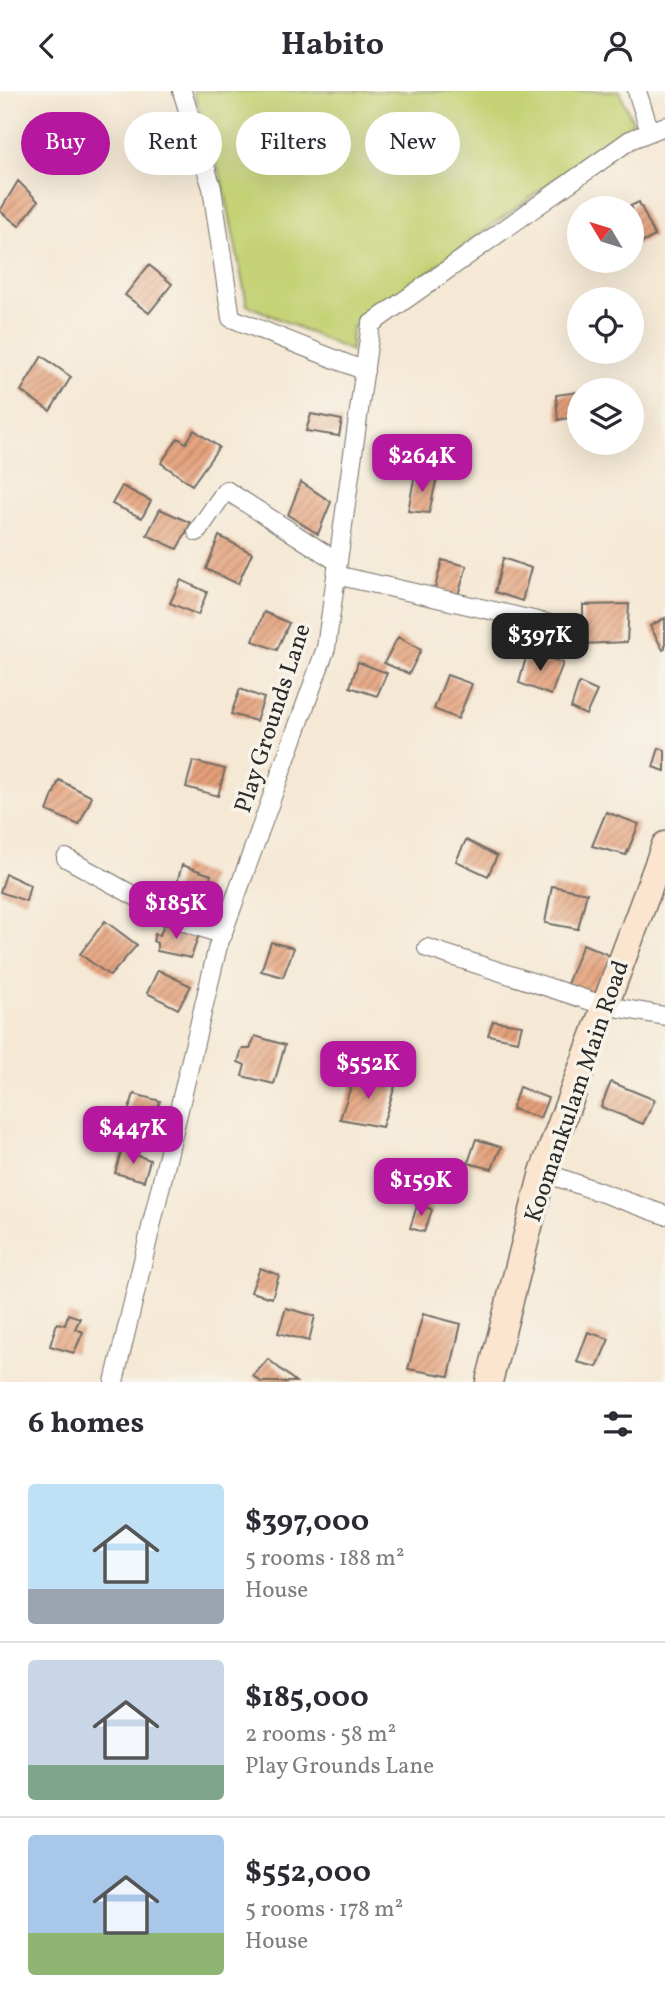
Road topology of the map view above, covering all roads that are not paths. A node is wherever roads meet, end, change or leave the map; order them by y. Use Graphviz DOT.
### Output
graph roads {
  1 [pos="182,91"];
  2 [pos="637,91"];
  3 [pos="657,129"];
  4 [pos="365,371"];
  5 [pos="197,532"];
  6 [pos="337,569"];
  7 [pos="568,628"];
  8 [pos="665,845"];
  9 [pos="66,858"];
  10 [pos="223,935"];
  11 [pos="427,948"];
  12 [pos="603,1005"];
  13 [pos="665,1016"];
  14 [pos="544,1172"];
  15 [pos="665,1215"];
  16 [pos="114,1382"];
  17 [pos="489,1382"];
  1 -- 4 [label="street"];
  2 -- 3 [label="street"];
  3 -- 4 [label="street, Play Grounds Lane"];
  4 -- 6 [label="street, Play Grounds Lane"];
  5 -- 6 [label="street"];
  6 -- 7 [label="street"];
  6 -- 10 [label="street, Play Grounds Lane"];
  8 -- 12 [label="street, Koomankulam Main Road"];
  9 -- 10 [label="street"];
  10 -- 16 [label="street, Play Grounds Lane"];
  11 -- 12 [label="street"];
  12 -- 13 [label="street"];
  12 -- 14 [label="street, Koomankulam Main Road"];
  14 -- 15 [label="street"];
  14 -- 17 [label="street, Koomankulam Main Road"];
}
